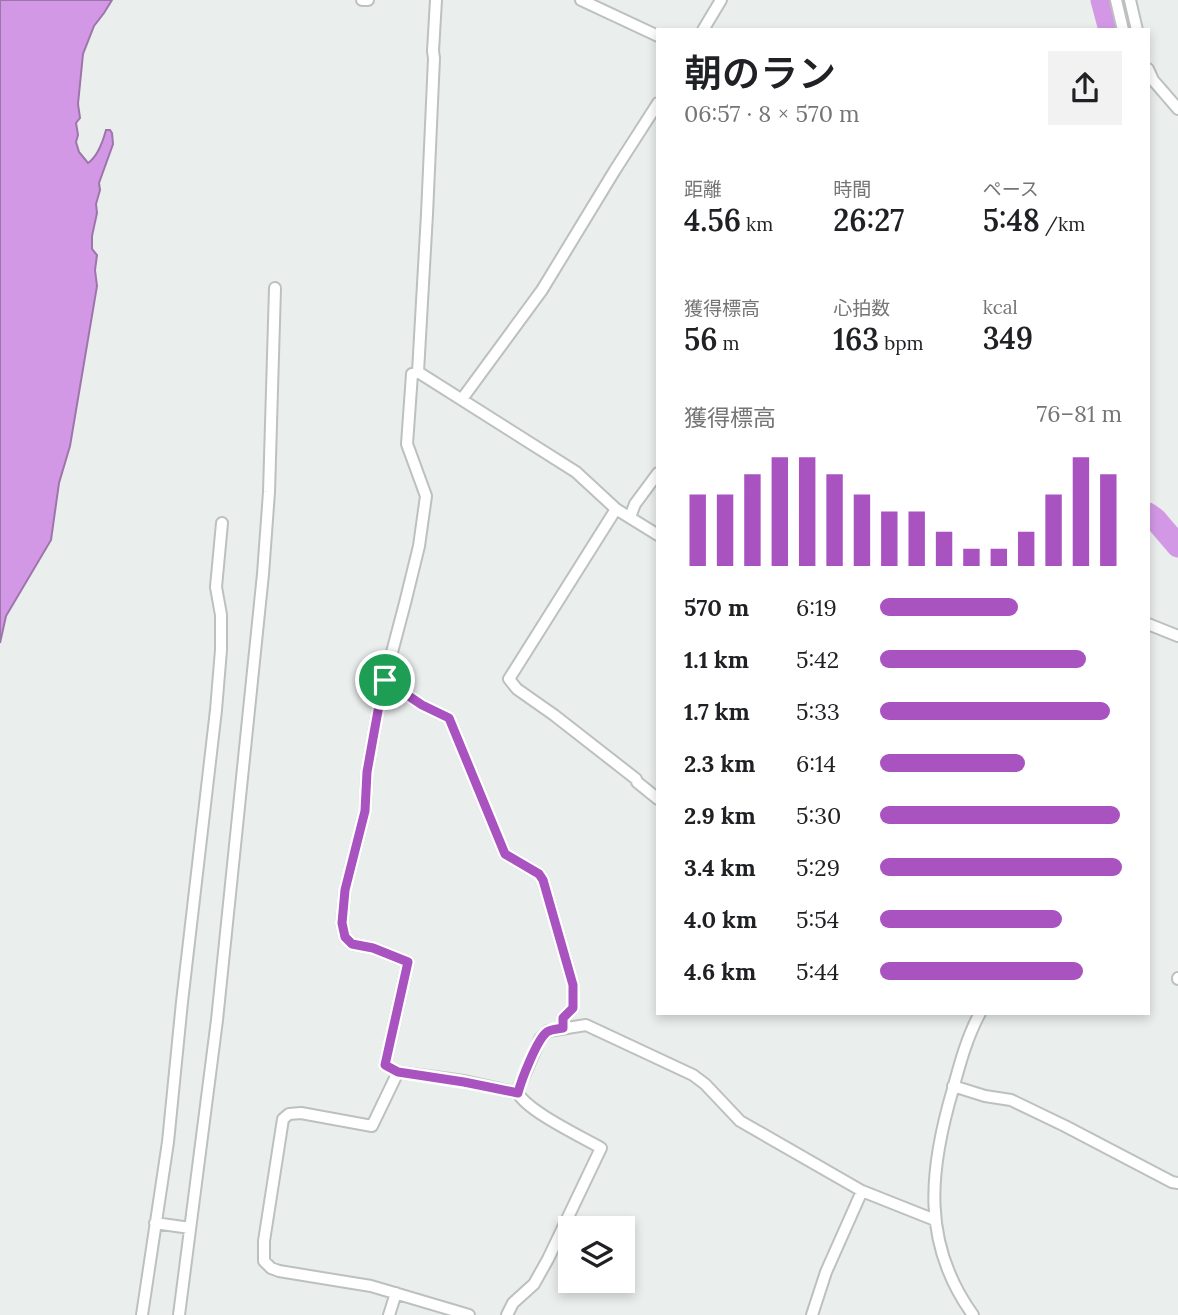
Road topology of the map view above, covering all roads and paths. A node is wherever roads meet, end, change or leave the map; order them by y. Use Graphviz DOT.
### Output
graph roads {
  1 [pos="362,0"];
  2 [pos="368,0"];
  3 [pos="436,0"];
  4 [pos="581,0"];
  5 [pos="721,0"];
  6 [pos="1116,0"];
  7 [pos="1130,0"];
  8 [pos="704,28"];
  9 [pos="1123,28"];
  10 [pos="1137,28"];
  11 [pos="656,35"];
  12 [pos="1150,73"];
  13 [pos="1178,109"];
  14 [pos="656,111"];
  15 [pos="275,288"];
  16 [pos="418,372"];
  17 [pos="462,400"];
  18 [pos="656,476"];
  19 [pos="616,509"];
  20 [pos="630,517"];
  21 [pos="222,523"];
  22 [pos="656,534"];
  23 [pos="1150,625"];
  24 [pos="1178,636"];
  25 [pos="385,680"];
  26 [pos="656,797"];
  27 [pos="979,1015"];
  28 [pos="563,1028"];
  29 [pos="398,1072"];
  30 [pos="953,1086"];
  31 [pos="518,1093"];
  32 [pos="1178,1183"];
  33 [pos="862,1191"];
  34 [pos="935,1220"];
  35 [pos="155,1223"];
  36 [pos="190,1228"];
  37 [pos="396,1293"];
  38 [pos="142,1315"];
  39 [pos="179,1315"];
  40 [pos="389,1315"];
  41 [pos="469,1315"];
  42 [pos="507,1315"];
  43 [pos="812,1315"];
  44 [pos="973,1315"];
  1 -- 2 [label="street"];
  3 -- 16 [label="street"];
  4 -- 11 [label="street"];
  5 -- 8 [label="street"];
  6 -- 9 [label="street"];
  7 -- 10 [label="street"];
  12 -- 13 [label="street"];
  14 -- 17 [label="street"];
  15 -- 36 [label="street"];
  16 -- 17 [label="street"];
  16 -- 25 [label="street"];
  17 -- 19 [label="street"];
  18 -- 20 [label="street"];
  19 -- 20 [label="street"];
  19 -- 26 [label="street"];
  20 -- 22 [label="street"];
  21 -- 35 [label="street"];
  23 -- 24 [label="street"];
  25 -- 28 [label="street"];
  25 -- 29 [label="street"];
  27 -- 30 [label="street"];
  28 -- 31 [label="street"];
  28 -- 33 [label="street"];
  29 -- 31 [label="street"];
  29 -- 37 [label="street"];
  30 -- 32 [label="street"];
  30 -- 34 [label="street"];
  31 -- 42 [label="street"];
  33 -- 34 [label="street"];
  33 -- 43 [label="street"];
  34 -- 44 [label="street"];
  35 -- 36 [label="street"];
  35 -- 38 [label="street"];
  36 -- 39 [label="street"];
  37 -- 40 [label="street"];
  37 -- 41 [label="street"];
}
